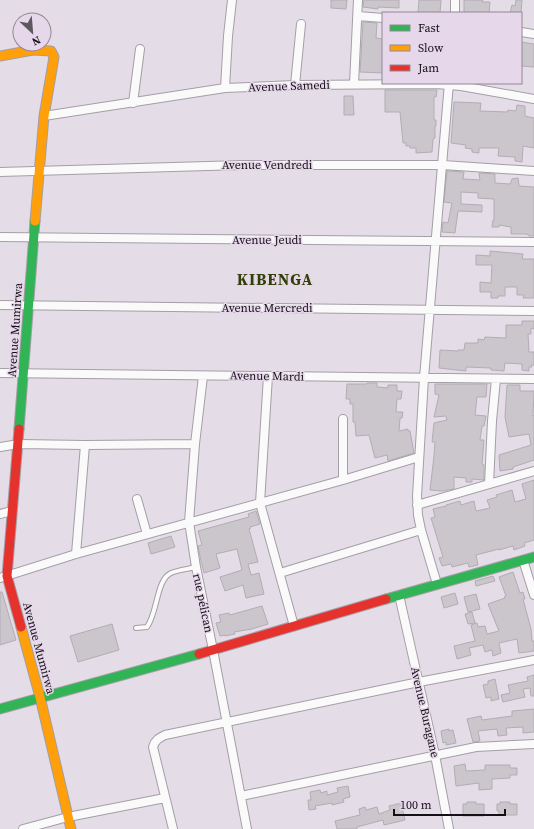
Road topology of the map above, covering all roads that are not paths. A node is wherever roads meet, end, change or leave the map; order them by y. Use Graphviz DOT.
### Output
graph roads {
  1 [pos="232,0"];
  2 [pos="358,0"];
  3 [pos="455,0"];
  4 [pos="455,12"];
  5 [pos="358,16"];
  6 [pos="382,18"];
  7 [pos="301,24"];
  8 [pos="522,32"];
  9 [pos="534,34"];
  10 [pos="140,49"];
  11 [pos="0,56"];
  12 [pos="354,84"];
  13 [pos="448,84"];
  14 [pos="295,85"];
  15 [pos="225,88"];
  16 [pos="534,99"];
  17 [pos="133,102"];
  18 [pos="44,116"];
  19 [pos="443,165"];
  20 [pos="534,171"];
  21 [pos="0,172"];
  22 [pos="39,172"];
  23 [pos="0,237"];
  24 [pos="34,237"];
  25 [pos="436,240"];
  26 [pos="534,242"];
  27 [pos="0,305"];
  28 [pos="29,305"];
  29 [pos="430,309"];
  30 [pos="534,311"];
  31 [pos="0,374"];
  32 [pos="24,374"];
  33 [pos="203,376"];
  34 [pos="268,376"];
  35 [pos="424,378"];
  36 [pos="496,379"];
  37 [pos="534,379"];
  38 [pos="343,419"];
  39 [pos="19,444"];
  40 [pos="195,444"];
  41 [pos="85,446"];
  42 [pos="0,447"];
  43 [pos="419,457"];
  44 [pos="534,472"];
  45 [pos="343,480"];
  46 [pos="489,484"];
  47 [pos="137,499"];
  48 [pos="260,503"];
  49 [pos="417,505"];
  50 [pos="12,511"];
  51 [pos="0,514"];
  52 [pos="189,522"];
  53 [pos="421,530"];
  54 [pos="147,534"];
  55 [pos="76,554"];
  56 [pos="534,557"];
  57 [pos="523,560"];
  58 [pos="196,567"];
  59 [pos="280,573"];
  60 [pos="4,577"];
  61 [pos="437,584"];
  62 [pos="399,595"];
  63 [pos="534,595"];
  64 [pos="294,626"];
  65 [pos="136,628"];
  66 [pos="213,650"];
  67 [pos="534,660"];
  68 [pos="419,682"];
  69 [pos="40,697"];
  70 [pos="0,709"];
  71 [pos="226,722"];
  72 [pos="534,744"];
  73 [pos="435,755"];
  74 [pos="241,796"];
  75 [pos="165,798"];
  76 [pos="68,817"];
  77 [pos="23,829"];
  78 [pos="71,829"];
  79 [pos="172,829"];
  80 [pos="246,829"];
  81 [pos="449,829"];
  1 -- 15 [label="street"];
  2 -- 5 [label="street"];
  3 -- 4 [label="street"];
  5 -- 6 [label="street"];
  5 -- 12 [label="street"];
  7 -- 14 [label="street"];
  8 -- 9 [label="street"];
  10 -- 17 [label="street"];
  11 -- 18 [label="street, Avenue Mumirwa"];
  12 -- 13 [label="street, Avenue Samedi"];
  12 -- 14 [label="street, Avenue Samedi"];
  13 -- 16 [label="street, Avenue Samedi"];
  13 -- 19 [label="street"];
  14 -- 15 [label="street, Avenue Samedi"];
  15 -- 17 [label="street, Avenue Samedi"];
  17 -- 18 [label="street, Avenue Samedi"];
  18 -- 22 [label="street, Avenue Mumirwa"];
  19 -- 20 [label="street, Avenue Vendredi"];
  19 -- 22 [label="street, Avenue Vendredi"];
  19 -- 25 [label="street"];
  21 -- 22 [label="street, Avenue Vendredi"];
  22 -- 24 [label="street, Avenue Mumirwa"];
  23 -- 24 [label="street, Avenue Jeudi"];
  24 -- 25 [label="street, Avenue Jeudi"];
  24 -- 28 [label="street, Avenue Mumirwa"];
  25 -- 26 [label="street, Avenue Jeudi"];
  25 -- 29 [label="street"];
  27 -- 28 [label="street, Avenue Mercredi"];
  28 -- 29 [label="street, Avenue Mercredi"];
  28 -- 32 [label="street, Avenue Mumirwa"];
  29 -- 30 [label="street, Avenue Mercredi"];
  29 -- 35 [label="street"];
  31 -- 32 [label="street, Avenue Mardi"];
  32 -- 33 [label="street, Avenue Mardi"];
  32 -- 39 [label="street, Avenue Mumirwa"];
  33 -- 34 [label="street, Avenue Mardi"];
  33 -- 40 [label="street, rue pélican"];
  34 -- 35 [label="street, Avenue Mardi"];
  34 -- 48 [label="street"];
  35 -- 36 [label="street, Avenue Mardi"];
  35 -- 43 [label="street"];
  36 -- 37 [label="street, Avenue Mardi"];
  36 -- 46 [label="street"];
  38 -- 45 [label="street"];
  39 -- 41 [label="street"];
  39 -- 42 [label="street"];
  39 -- 50 [label="street, Avenue Mumirwa"];
  40 -- 41 [label="street"];
  40 -- 52 [label="street, rue pélican"];
  41 -- 55 [label="street"];
  43 -- 45 [label="street"];
  43 -- 49 [label="street"];
  44 -- 46 [label="street"];
  45 -- 48 [label="street"];
  46 -- 49 [label="street"];
  47 -- 54 [label="street"];
  48 -- 52 [label="street"];
  48 -- 59 [label="street"];
  49 -- 53 [label="street"];
  50 -- 51 [label="street"];
  50 -- 60 [label="street, Avenue Mumirwa"];
  52 -- 54 [label="street"];
  52 -- 58 [label="street, rue pélican"];
  53 -- 59 [label="street"];
  53 -- 61 [label="street"];
  54 -- 55 [label="street"];
  55 -- 60 [label="street"];
  56 -- 57 [label="street"];
  57 -- 61 [label="street"];
  57 -- 63 [label="street"];
  58 -- 65 [label="lane"];
  58 -- 66 [label="street, rue pélican"];
  59 -- 64 [label="street"];
  60 -- 69 [label="street, Avenue Mumirwa"];
  61 -- 62 [label="street"];
  62 -- 64 [label="street"];
  62 -- 68 [label="street, Avenue Buragane"];
  64 -- 66 [label="street"];
  66 -- 69 [label="street"];
  66 -- 71 [label="street, rue pélican"];
  67 -- 68 [label="street"];
  68 -- 71 [label="street"];
  68 -- 73 [label="street, Avenue Buragane"];
  69 -- 70 [label="street"];
  69 -- 76 [label="street, Avenue Mumirwa"];
  71 -- 74 [label="street, rue pélican"];
  71 -- 75 [label="street"];
  72 -- 73 [label="street"];
  73 -- 74 [label="street"];
  73 -- 81 [label="street, Avenue Buragane"];
  74 -- 80 [label="street, rue pélican"];
  75 -- 76 [label="street"];
  75 -- 79 [label="street"];
  76 -- 77 [label="street"];
  76 -- 78 [label="street, Avenue Mumirwa"];
}
